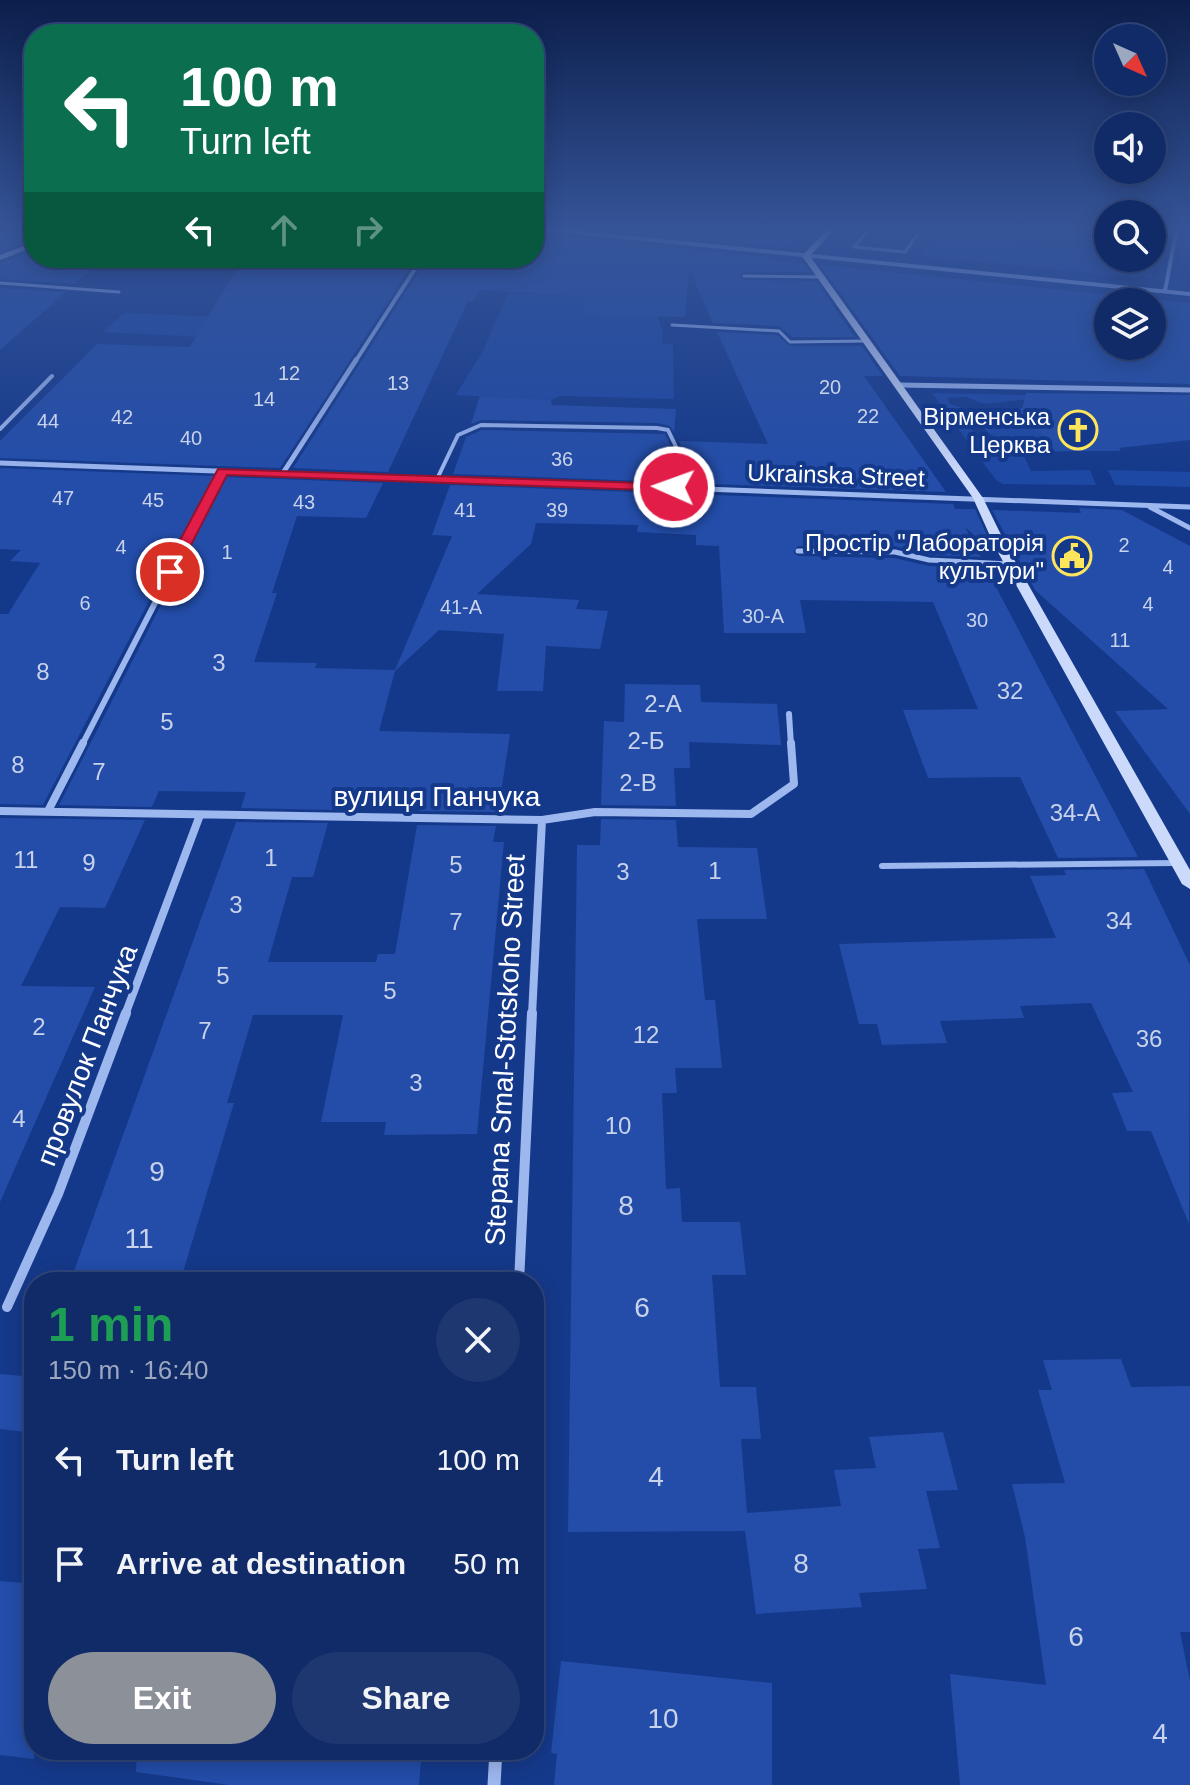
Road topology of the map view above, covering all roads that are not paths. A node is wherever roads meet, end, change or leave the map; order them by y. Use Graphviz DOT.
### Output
graph roads {
  1 [pos="388,310"];
  2 [pos="844,310"];
  3 [pos="672,325"];
  4 [pos="867,341"];
  5 [pos="52,376"];
  6 [pos="899,385"];
  7 [pos="1190,390"];
  8 [pos="0,429"];
  9 [pos="0,463"];
  10 [pos="223,471"];
  11 [pos="283,473"];
  12 [pos="437,479"];
  13 [pos="674,487"];
  14 [pos="978,498"];
  15 [pos="1145,505"];
  16 [pos="1190,507"];
  17 [pos="1190,528"];
  18 [pos="798,551"];
  19 [pos="1010,564"];
  20 [pos="789,714"];
  21 [pos="0,811"];
  22 [pos="48,811"];
  23 [pos="200,815"];
  24 [pos="542,820"];
  25 [pos="1178,863"];
  26 [pos="882,866"];
  27 [pos="1190,884"];
  28 [pos="519,1272"];
  29 [pos="7,1307"];
  30 [pos="495,1760"];
  31 [pos="494,1785"];
  1 -- 11 [label="street"];
  2 -- 4 [label="street"];
  3 -- 4 [label="lane"];
  4 -- 6 [label="street"];
  5 -- 8 [label="lane"];
  6 -- 7 [label="street"];
  6 -- 14 [label="street"];
  9 -- 10 [label="street, Ukrainska Street"];
  10 -- 11 [label="street, Ukrainska Street"];
  10 -- 22 [label="street"];
  11 -- 12 [label="street, Ukrainska Street"];
  12 -- 13 [label="street, Ukrainska Street"];
  12 -- 13 [label="lane"];
  13 -- 14 [label="street, Ukrainska Street"];
  14 -- 15 [label="street, Ukrainska Street"];
  14 -- 19 [label="street"];
  15 -- 16 [label="street, Ukrainska Street"];
  15 -- 17 [label="street"];
  18 -- 19 [label="lane"];
  19 -- 25 [label="street"];
  20 -- 24 [label="street, вулиця Панчука"];
  21 -- 22 [label="street, вулиця Панчука"];
  22 -- 23 [label="street, вулиця Панчука"];
  23 -- 24 [label="street, вулиця Панчука"];
  23 -- 29 [label="street, провулок Панчука"];
  24 -- 28 [label="street, Stepana Smal-Stotskoho Street"];
  25 -- 26 [label="lane"];
  25 -- 27 [label="street"];
  30 -- 31 [label="street"];
}
